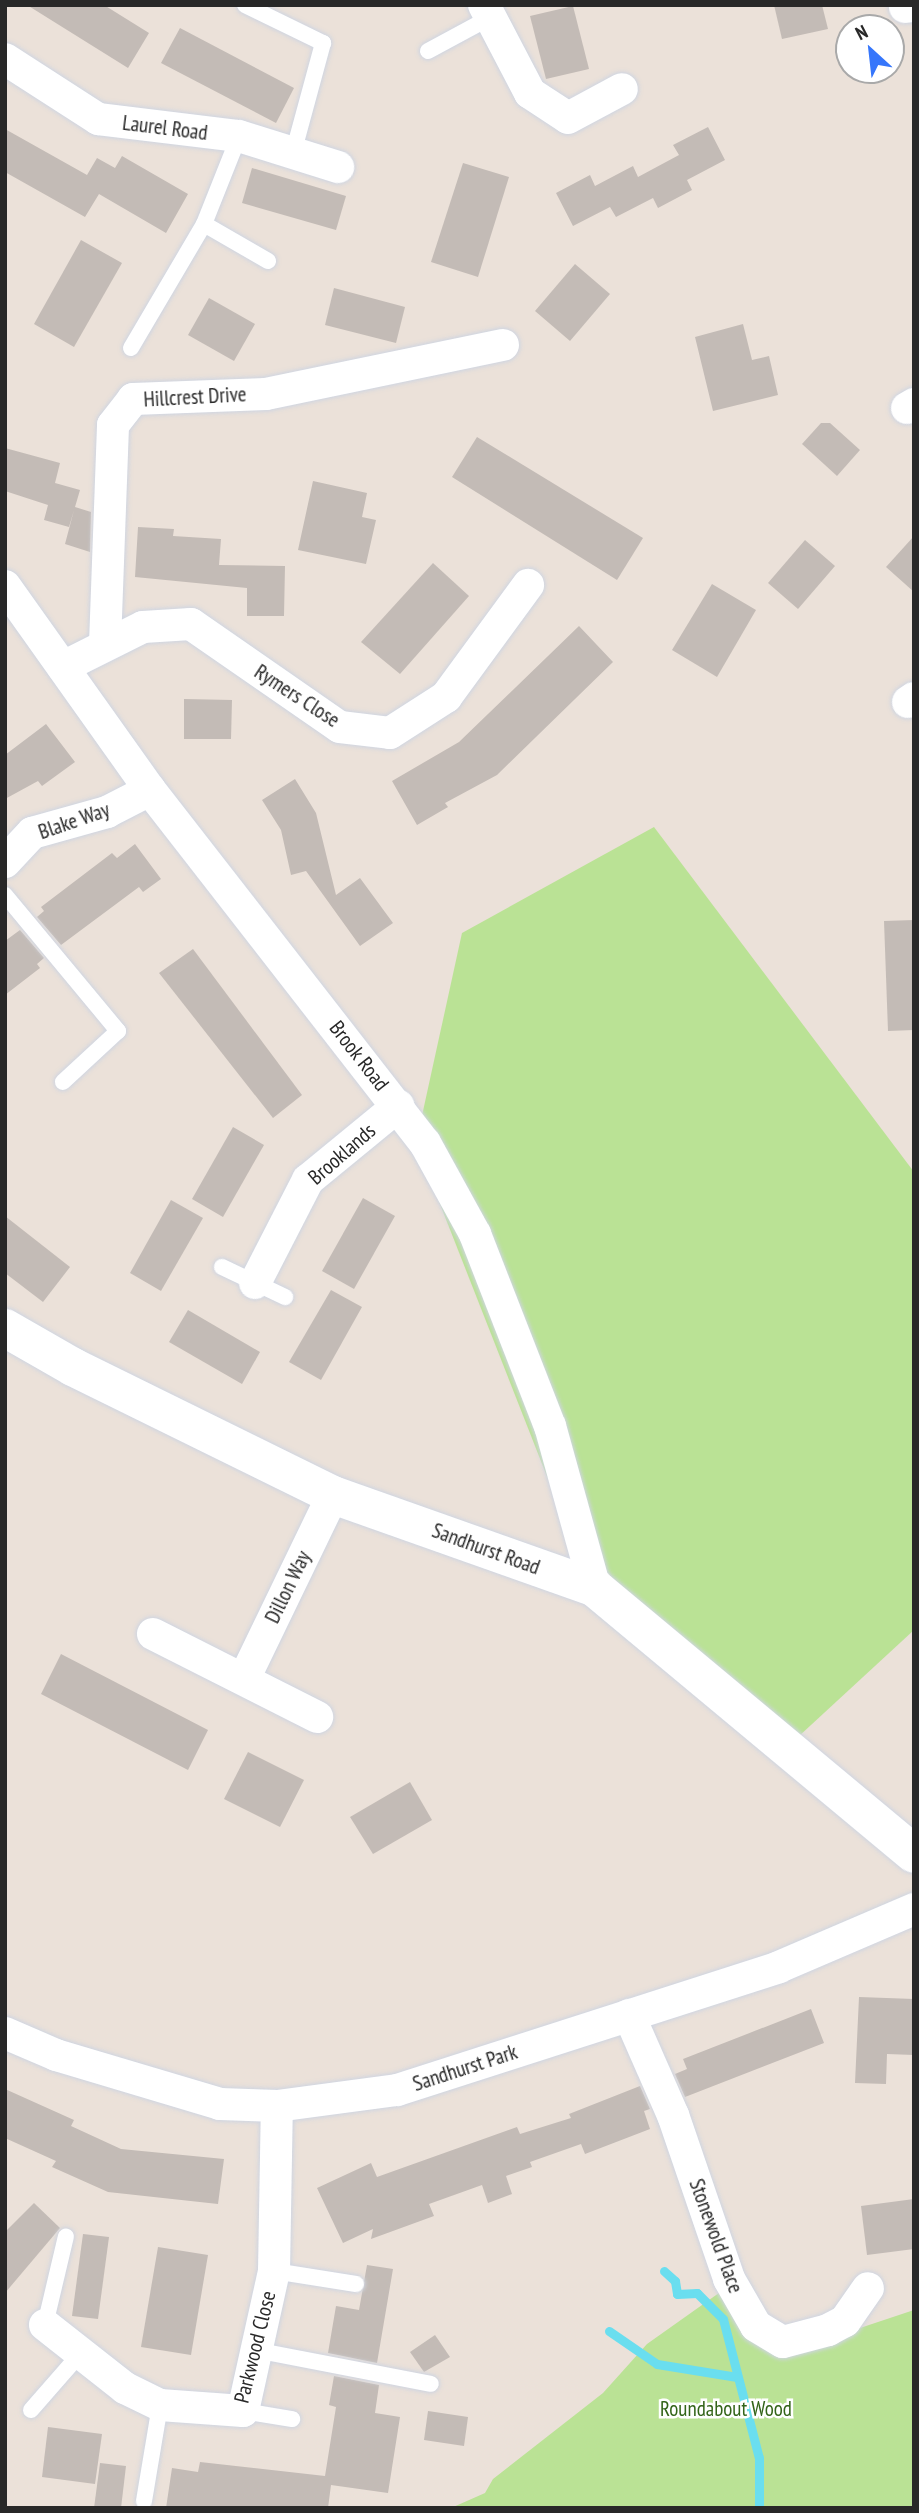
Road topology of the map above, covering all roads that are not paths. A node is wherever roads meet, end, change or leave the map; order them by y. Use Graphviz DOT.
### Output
graph roads {
  1 [pos="245,5"];
  2 [pos="487,12"];
  3 [pos="428,51"];
  4 [pos="5,59"];
  5 [pos="622,89"];
  6 [pos="239,136"];
  7 [pos="293,150"];
  8 [pos="338,167"];
  9 [pos="204,224"];
  10 [pos="268,261"];
  11 [pos="503,345"];
  12 [pos="131,348"];
  13 [pos="528,585"];
  14 [pos="5,586"];
  15 [pos="105,644"];
  16 [pos="63,667"];
  17 [pos="150,790"];
  18 [pos="5,862"];
  19 [pos="5,895"];
  20 [pos="62,1082"];
  21 [pos="398,1106"];
  22 [pos="222,1267"];
  23 [pos="255,1283"];
  24 [pos="285,1297"];
  25 [pos="5,1328"];
  26 [pos="333,1495"];
  27 [pos="595,1588"];
  28 [pos="153,1634"];
  29 [pos="244,1679"];
  30 [pos="317,1717"];
  31 [pos="914,1854"];
  32 [pos="914,1909"];
  33 [pos="629,2015"];
  34 [pos="5,2033"];
  35 [pos="277,2106"];
  36 [pos="66,2236"];
  37 [pos="274,2271"];
  38 [pos="356,2284"];
  39 [pos="868,2288"];
  40 [pos="46,2325"];
  41 [pos="255,2350"];
  42 [pos="80,2354"];
  43 [pos="431,2384"];
  44 [pos="160,2405"];
  45 [pos="31,2410"];
  46 [pos="243,2411"];
  47 [pos="292,2419"];
  48 [pos="144,2501"];
  1 -- 7 [label="lane"];
  2 -- 3 [label="lane"];
  2 -- 5 [label="street"];
  4 -- 6 [label="street, Laurel Road"];
  6 -- 7 [label="street, Laurel Road"];
  6 -- 9 [label="lane"];
  7 -- 8 [label="street, Laurel Road"];
  9 -- 10 [label="lane"];
  9 -- 12 [label="lane"];
  11 -- 15 [label="street, Hillcrest Drive"];
  13 -- 15 [label="street, Rymers Close"];
  14 -- 16 [label="street, Brook Road"];
  15 -- 16 [label="street, Rymers Close"];
  16 -- 17 [label="street, Brook Road"];
  17 -- 18 [label="street, Blake Way"];
  17 -- 21 [label="street, Brook Road"];
  19 -- 20 [label="lane"];
  21 -- 23 [label="street, Brooklands"];
  21 -- 27 [label="street, Brook Road"];
  22 -- 23 [label="lane"];
  23 -- 24 [label="lane"];
  25 -- 26 [label="street, Sandhurst Road"];
  26 -- 27 [label="street, Sandhurst Road"];
  26 -- 29 [label="street, Dillon Way"];
  27 -- 31 [label="street, Sandhurst Road"];
  28 -- 29 [label="street"];
  29 -- 30 [label="street"];
  32 -- 33 [label="street, Sandhurst Park"];
  33 -- 35 [label="street, Sandhurst Park"];
  33 -- 39 [label="street, Stonewold Place"];
  34 -- 35 [label="street, Sandhurst Park"];
  35 -- 37 [label="street, Parkwood Close"];
  36 -- 40 [label="lane"];
  37 -- 38 [label="lane"];
  37 -- 41 [label="street, Parkwood Close"];
  40 -- 42 [label="street, Parkwood Close"];
  41 -- 43 [label="lane"];
  41 -- 46 [label="street, Parkwood Close"];
  42 -- 44 [label="street, Parkwood Close"];
  42 -- 45 [label="lane"];
  44 -- 46 [label="street, Parkwood Close"];
  44 -- 48 [label="lane"];
  46 -- 47 [label="lane"];
}
